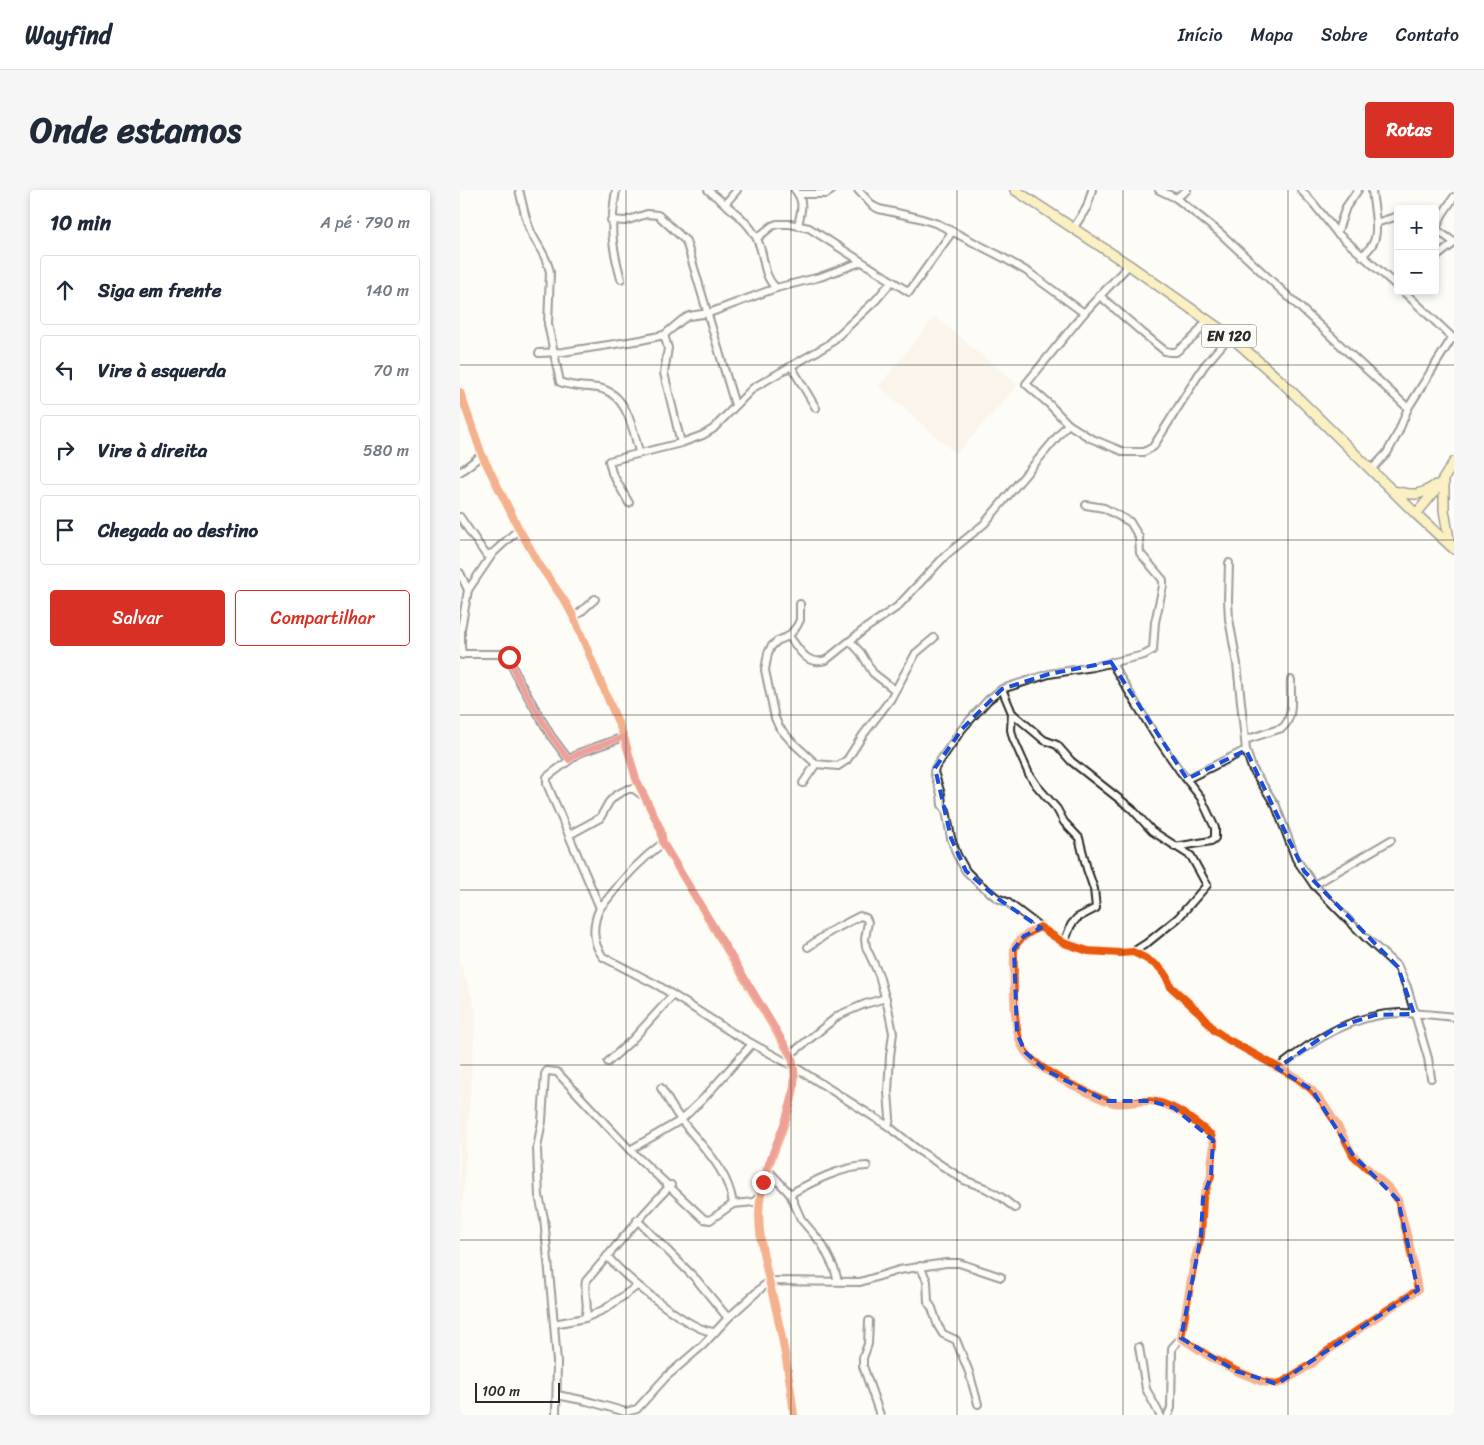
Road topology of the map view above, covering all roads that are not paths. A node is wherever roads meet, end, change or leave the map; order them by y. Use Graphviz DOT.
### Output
graph roads {
  1 [pos="520,190"];
  2 [pos="616,190"];
  3 [pos="708,190"];
  4 [pos="737,190"];
  5 [pos="832,190"];
  6 [pos="858,190"];
  7 [pos="1015,190"];
  8 [pos="1092,190"];
  9 [pos="1159,190"];
  10 [pos="1187,190"];
  11 [pos="1301,190"];
  12 [pos="1358,190"];
  13 [pos="1372,190"];
  14 [pos="796,192"];
  15 [pos="1454,197"];
  16 [pos="1176,198"];
  17 [pos="725,204"];
  18 [pos="1394,217"];
  19 [pos="611,220"];
  20 [pos="1439,222"];
  21 [pos="1376,223"];
  22 [pos="798,225"];
  23 [pos="1073,229"];
  24 [pos="952,232"];
  25 [pos="1439,232"];
  26 [pos="1337,233"];
  27 [pos="757,238"];
  28 [pos="1453,244"];
  29 [pos="1439,255"];
  30 [pos="1362,256"];
  31 [pos="862,262"];
  32 [pos="1129,265"];
  33 [pos="621,279"];
  34 [pos="892,281"];
  35 [pos="1394,284"];
  36 [pos="776,288"];
  37 [pos="1409,295"];
  38 [pos="1100,296"];
  39 [pos="709,313"];
  40 [pos="1084,313"];
  41 [pos="1207,320"];
  42 [pos="664,335"];
  43 [pos="1230,336"];
  44 [pos="1453,339"];
  45 [pos="539,353"];
  46 [pos="554,353"];
  47 [pos="791,366"];
  48 [pos="460,392"];
  49 [pos="461,401"];
  50 [pos="736,405"];
  51 [pos="816,408"];
  52 [pos="1408,408"];
  53 [pos="1068,424"];
  54 [pos="681,443"];
  55 [pos="639,452"];
  56 [pos="482,455"];
  57 [pos="1454,462"];
  58 [pos="1372,469"];
  59 [pos="460,472"];
  60 [pos="1444,479"];
  61 [pos="1393,491"];
  62 [pos="629,503"];
  63 [pos="1086,505"];
  64 [pos="1416,514"];
  65 [pos="460,517"];
  66 [pos="519,529"];
  67 [pos="1452,547"];
  68 [pos="493,553"];
  69 [pos="1229,562"];
  70 [pos="460,573"];
  71 [pos="468,590"];
  72 [pos="595,600"];
  73 [pos="800,604"];
  74 [pos="574,618"];
  75 [pos="789,636"];
  76 [pos="934,638"];
  77 [pos="851,642"];
  78 [pos="461,655"];
  79 [pos="1111,662"];
  80 [pos="1291,680"];
  81 [pos="1002,689"];
  82 [pos="895,690"];
  83 [pos="1012,713"];
  84 [pos="624,737"];
  85 [pos="1245,740"];
  86 [pos="1246,750"];
  87 [pos="569,760"];
  88 [pos="816,764"];
  89 [pos="1187,779"];
  90 [pos="803,783"];
  91 [pos="647,802"];
  92 [pos="569,835"];
  93 [pos="1391,840"];
  94 [pos="663,843"];
  95 [pos="1176,848"];
  96 [pos="1314,885"];
  97 [pos="600,908"];
  98 [pos="1040,927"];
  99 [pos="1064,943"];
  100 [pos="808,947"];
  101 [pos="1134,952"];
  102 [pos="673,995"];
  103 [pos="886,998"];
  104 [pos="1414,1014"];
  105 [pos="1454,1017"];
  106 [pos="752,1044"];
  107 [pos="791,1054"];
  108 [pos="608,1062"];
  109 [pos="795,1067"];
  110 [pos="1278,1068"];
  111 [pos="1431,1078"];
  112 [pos="661,1088"];
  113 [pos="681,1120"];
  114 [pos="888,1126"];
  115 [pos="630,1150"];
  116 [pos="868,1166"];
  117 [pos="767,1169"];
  118 [pos="670,1186"];
  119 [pos="790,1194"];
  120 [pos="760,1196"];
  121 [pos="733,1204"];
  122 [pos="1016,1208"];
  123 [pos="638,1220"];
  124 [pos="607,1256"];
  125 [pos="920,1266"];
  126 [pos="1001,1277"];
  127 [pos="769,1281"];
  128 [pos="838,1281"];
  129 [pos="637,1286"];
  130 [pos="585,1318"];
  131 [pos="728,1318"];
  132 [pos="869,1321"];
  133 [pos="554,1324"];
  134 [pos="715,1332"];
  135 [pos="1181,1338"];
  136 [pos="1139,1347"];
  137 [pos="557,1395"];
  138 [pos="978,1404"];
  139 [pos="556,1415"];
  140 [pos="796,1415"];
  141 [pos="880,1415"];
  142 [pos="1160,1415"];
  143 [pos="1168,1415"];
  1 -- 46 [label="street"];
  2 -- 19 [label="street"];
  3 -- 17 [label="street"];
  4 -- 17 [label="street"];
  5 -- 14 [label="street"];
  6 -- 24 [label="street"];
  7 -- 23 [label="main road, EN 120"];
  8 -- 23 [label="street"];
  9 -- 16 [label="street"];
  10 -- 16 [label="street"];
  11 -- 26 [label="street"];
  12 -- 26 [label="street"];
  13 -- 21 [label="street"];
  14 -- 22 [label="street"];
  15 -- 20 [label="street"];
  16 -- 52 [label="street"];
  17 -- 27 [label="street"];
  18 -- 21 [label="street"];
  19 -- 33 [label="street"];
  19 -- 39 [label="street"];
  21 -- 30 [label="street"];
  22 -- 27 [label="street"];
  22 -- 31 [label="street"];
  23 -- 32 [label="main road, EN 120"];
  24 -- 34 [label="street"];
  24 -- 40 [label="street"];
  25 -- 28 [label="street"];
  26 -- 30 [label="street"];
  27 -- 36 [label="street"];
  28 -- 29 [label="street"];
  30 -- 35 [label="street"];
  31 -- 34 [label="street"];
  31 -- 36 [label="street"];
  32 -- 38 [label="street"];
  32 -- 41 [label="main road, EN 120"];
  34 -- 47 [label="street"];
  36 -- 39 [label="street"];
  37 -- 44 [label="street"];
  38 -- 40 [label="street"];
  38 -- 41 [label="street"];
  39 -- 42 [label="street"];
  39 -- 50 [label="street"];
  40 -- 53 [label="street"];
  41 -- 43 [label="main road, EN 120"];
  42 -- 46 [label="street"];
  42 -- 54 [label="street"];
  43 -- 53 [label="street"];
  43 -- 58 [label="main road, EN 120"];
  44 -- 52 [label="street"];
  45 -- 46 [label="street"];
  46 -- 55 [label="street"];
  47 -- 50 [label="street"];
  47 -- 51 [label="street"];
  48 -- 49 [label="street"];
  49 -- 56 [label="street"];
  50 -- 54 [label="street"];
  52 -- 58 [label="street"];
  53 -- 77 [label="street"];
  54 -- 55 [label="street"];
  55 -- 62 [label="street"];
  56 -- 59 [label="street"];
  56 -- 66 [label="street"];
  57 -- 60 [label="main road"];
  58 -- 61 [label="main road, EN 120"];
  60 -- 61 [label="main road"];
  60 -- 64 [label="main road"];
  60 -- 67 [label="main road"];
  61 -- 64 [label="main road, EN 120"];
  63 -- 79 [label="street"];
  64 -- 67 [label="main road, EN 120"];
  65 -- 68 [label="street"];
  66 -- 68 [label="street"];
  66 -- 74 [label="street"];
  68 -- 71 [label="street"];
  69 -- 85 [label="street"];
  70 -- 71 [label="street"];
  71 -- 78 [label="street"];
  72 -- 74 [label="street"];
  73 -- 75 [label="street"];
  74 -- 84 [label="street"];
  75 -- 77 [label="street"];
  75 -- 88 [label="street"];
  76 -- 82 [label="street"];
  77 -- 82 [label="street"];
  78 -- 87 [label="street"];
  79 -- 81 [label="street"];
  79 -- 89 [label="street"];
  80 -- 85 [label="street"];
  81 -- 83 [label="street"];
  81 -- 98 [label="street"];
  82 -- 88 [label="street"];
  83 -- 95 [label="street"];
  83 -- 99 [label="street"];
  84 -- 87 [label="street"];
  84 -- 91 [label="street"];
  85 -- 86 [label="street"];
  86 -- 89 [label="street"];
  86 -- 96 [label="street"];
  87 -- 92 [label="street"];
  88 -- 90 [label="street"];
  89 -- 95 [label="street"];
  91 -- 92 [label="street"];
  91 -- 94 [label="street"];
  92 -- 97 [label="street"];
  93 -- 96 [label="street"];
  94 -- 97 [label="street"];
  94 -- 107 [label="street"];
  95 -- 101 [label="street"];
  96 -- 104 [label="street"];
  97 -- 102 [label="street"];
  98 -- 99 [label="street"];
  98 -- 135 [label="street"];
  99 -- 101 [label="street"];
  100 -- 103 [label="street"];
  101 -- 110 [label="street"];
  102 -- 106 [label="street"];
  102 -- 108 [label="street"];
  103 -- 107 [label="street"];
  103 -- 114 [label="street"];
  104 -- 105 [label="street"];
  104 -- 110 [label="street"];
  104 -- 111 [label="street"];
  106 -- 109 [label="street"];
  106 -- 113 [label="street"];
  107 -- 109 [label="street"];
  109 -- 114 [label="street"];
  109 -- 117 [label="street"];
  110 -- 135 [label="street"];
  112 -- 113 [label="street"];
  113 -- 115 [label="street"];
  113 -- 121 [label="street"];
  114 -- 122 [label="street"];
  115 -- 118 [label="street"];
  115 -- 133 [label="street"];
  116 -- 119 [label="street"];
  117 -- 119 [label="street"];
  117 -- 120 [label="street"];
  118 -- 121 [label="street"];
  118 -- 123 [label="street"];
  119 -- 128 [label="street"];
  120 -- 121 [label="street"];
  120 -- 127 [label="street"];
  123 -- 124 [label="street"];
  123 -- 131 [label="street"];
  124 -- 129 [label="street"];
  124 -- 130 [label="street"];
  125 -- 126 [label="street"];
  125 -- 128 [label="street"];
  125 -- 138 [label="street"];
  127 -- 128 [label="street"];
  127 -- 131 [label="street"];
  127 -- 140 [label="street"];
  129 -- 130 [label="street"];
  129 -- 134 [label="street"];
  130 -- 133 [label="street"];
  131 -- 134 [label="street"];
  132 -- 141 [label="street"];
  133 -- 137 [label="street"];
  134 -- 137 [label="street"];
  135 -- 143 [label="street"];
  136 -- 142 [label="street"];
  137 -- 139 [label="street"];
}
